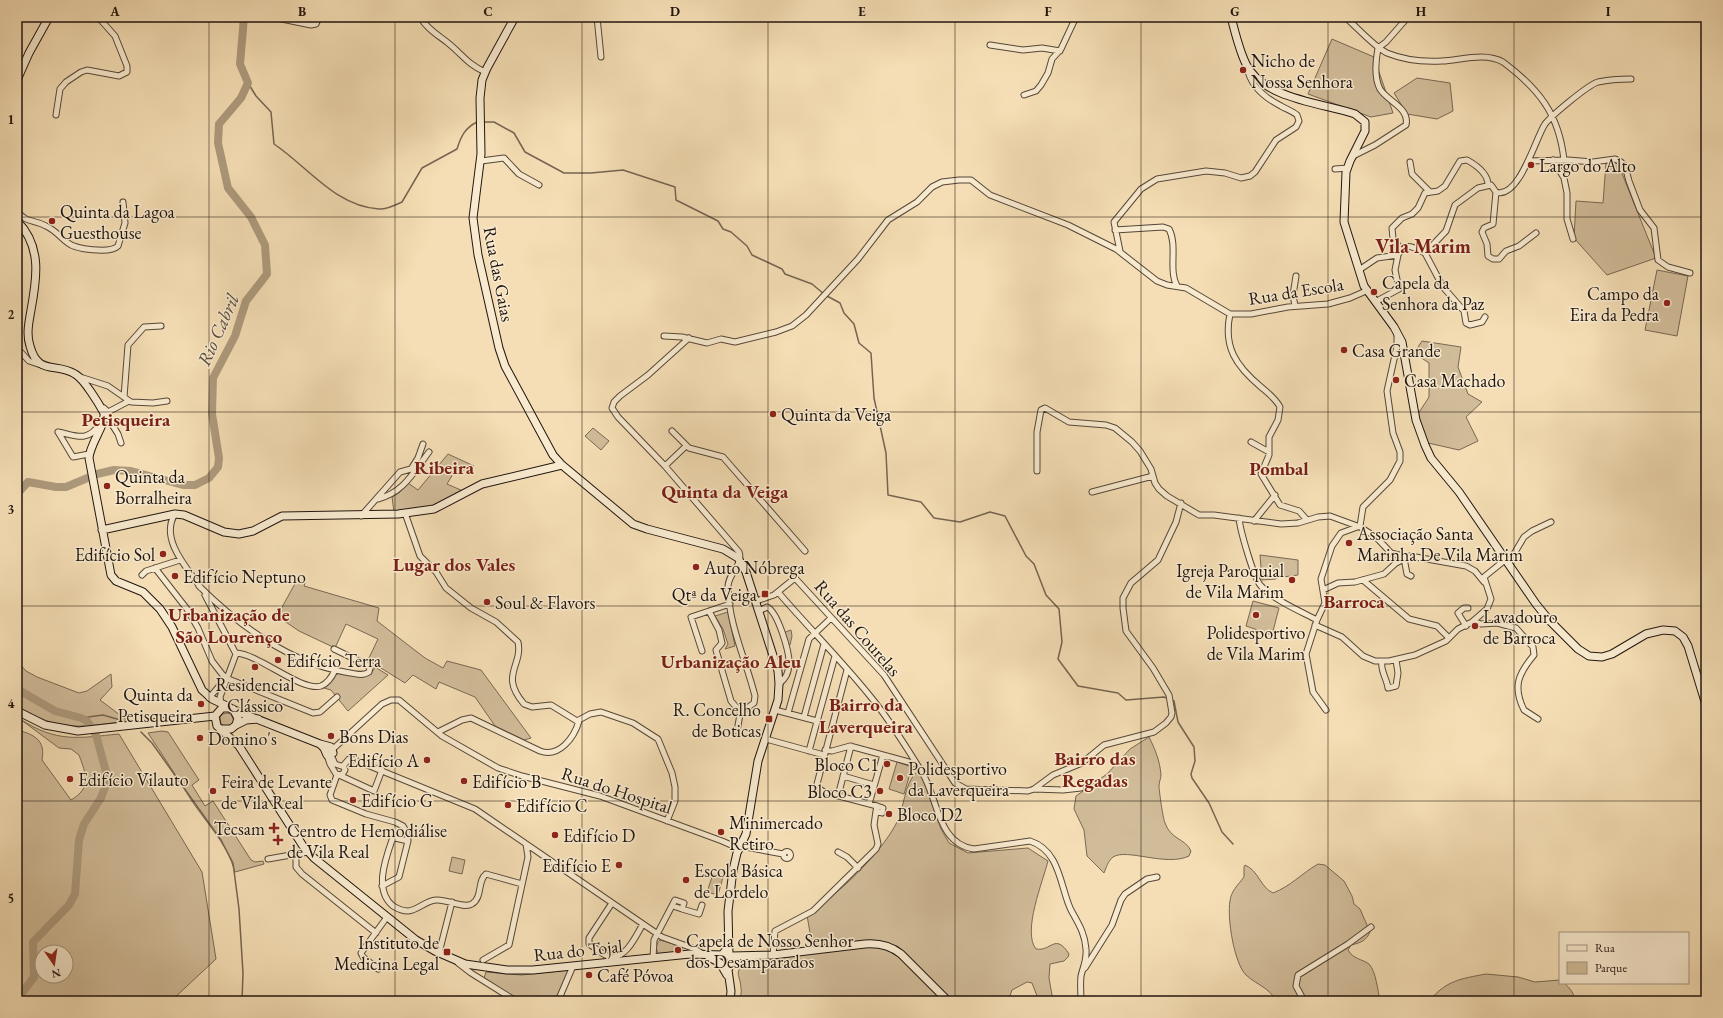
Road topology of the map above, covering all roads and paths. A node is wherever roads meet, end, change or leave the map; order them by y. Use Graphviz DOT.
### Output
graph roads {
  1 [pos="49,17"];
  2 [pos="59,17"];
  3 [pos="69,17"];
  4 [pos="98,17"];
  5 [pos="272,17"];
  6 [pos="319,17"];
  7 [pos="420,17"];
  8 [pos="515,17"];
  9 [pos="597,17"];
  10 [pos="1076,17"];
  11 [pos="1231,17"];
  12 [pos="1345,17"];
  13 [pos="1408,17"];
  14 [pos="990,45"];
  15 [pos="1379,47"];
  16 [pos="1060,51"];
  17 [pos="601,57"];
  18 [pos="1247,65"];
  19 [pos="19,69"];
  20 [pos="485,72"];
  21 [pos="1631,79"];
  22 [pos="17,80"];
  23 [pos="1024,95"];
  24 [pos="56,115"];
  25 [pos="1552,117"];
  26 [pos="1352,156"];
  27 [pos="1553,160"];
  28 [pos="1564,160"];
  29 [pos="481,161"];
  30 [pos="1410,162"];
  31 [pos="1529,162"];
  32 [pos="1348,168"];
  33 [pos="1335,169"];
  34 [pos="539,185"];
  35 [pos="1488,185"];
  36 [pos="1430,192"];
  37 [pos="1496,192"];
  38 [pos="123,202"];
  39 [pos="17,211"];
  40 [pos="17,222"];
  41 [pos="1115,230"];
  42 [pos="1536,233"];
  43 [pos="1573,239"];
  44 [pos="1401,249"];
  45 [pos="1120,251"];
  46 [pos="1425,253"];
  47 [pos="1398,254"];
  48 [pos="1359,270"];
  49 [pos="1690,273"];
  50 [pos="1296,276"];
  51 [pos="1177,286"];
  52 [pos="1366,290"];
  53 [pos="1375,302"];
  54 [pos="1295,306"];
  55 [pos="1230,314"];
  56 [pos="1485,317"];
  57 [pos="162,326"];
  58 [pos="1396,331"];
  59 [pos="664,336"];
  60 [pos="689,338"];
  61 [pos="17,348"];
  62 [pos="45,366"];
  63 [pos="79,377"];
  64 [pos="124,396"];
  65 [pos="129,401"];
  66 [pos="167,401"];
  67 [pos="97,403"];
  68 [pos="103,412"];
  69 [pos="672,431"];
  70 [pos="1251,442"];
  71 [pos="121,444"];
  72 [pos="423,444"];
  73 [pos="686,446"];
  74 [pos="429,452"];
  75 [pos="1269,452"];
  76 [pos="89,457"];
  77 [pos="562,466"];
  78 [pos="665,466"];
  79 [pos="1037,471"];
  80 [pos="1153,476"];
  81 [pos="1092,492"];
  82 [pos="1275,496"];
  83 [pos="377,499"];
  84 [pos="1181,503"];
  85 [pos="405,513"];
  86 [pos="175,514"];
  87 [pos="361,516"];
  88 [pos="1238,518"];
  89 [pos="1307,520"];
  90 [pos="1254,521"];
  91 [pos="1550,522"];
  92 [pos="1360,527"];
  93 [pos="102,530"];
  94 [pos="805,551"];
  95 [pos="735,556"];
  96 [pos="1406,557"];
  97 [pos="180,560"];
  98 [pos="1506,562"];
  99 [pos="155,568"];
  100 [pos="734,570"];
  101 [pos="745,570"];
  102 [pos="142,575"];
  103 [pos="1411,576"];
  104 [pos="1363,580"];
  105 [pos="1485,582"];
  106 [pos="199,586"];
  107 [pos="1323,590"];
  108 [pos="778,592"];
  109 [pos="756,601"];
  110 [pos="730,604"];
  111 [pos="1468,608"];
  112 [pos="709,610"];
  113 [pos="759,611"];
  114 [pos="831,618"];
  115 [pos="1473,621"];
  116 [pos="1316,622"];
  117 [pos="1466,626"];
  118 [pos="814,633"];
  119 [pos="1449,638"];
  120 [pos="824,644"];
  121 [pos="334,649"];
  122 [pos="702,651"];
  123 [pos="236,653"];
  124 [pos="835,656"];
  125 [pos="1396,660"];
  126 [pos="1382,662"];
  127 [pos="336,670"];
  128 [pos="847,670"];
  129 [pos="226,678"];
  130 [pos="779,684"];
  131 [pos="337,697"];
  132 [pos="211,698"];
  133 [pos="221,704"];
  134 [pos="1706,705"];
  135 [pos="231,708"];
  136 [pos="742,709"];
  137 [pos="775,710"];
  138 [pos="1326,710"];
  139 [pos="17,711"];
  140 [pos="788,713"];
  141 [pos="216,715"];
  142 [pos="804,717"];
  143 [pos="179,719"];
  144 [pos="260,719"];
  145 [pos="1538,720"];
  146 [pos="579,721"];
  147 [pos="817,721"];
  148 [pos="235,726"];
  149 [pos="219,727"];
  150 [pos="737,730"];
  151 [pos="438,732"];
  152 [pos="766,739"];
  153 [pos="239,746"];
  154 [pos="851,746"];
  155 [pos="327,750"];
  156 [pos="809,750"];
  157 [pos="824,752"];
  158 [pos="883,755"];
  159 [pos="916,764"];
  160 [pos="337,766"];
  161 [pos="343,766"];
  162 [pos="382,770"];
  163 [pos="337,774"];
  164 [pos="843,776"];
  165 [pos="874,785"];
  166 [pos="1081,788"];
  167 [pos="1034,789"];
  168 [pos="838,796"];
  169 [pos="869,804"];
  170 [pos="667,821"];
  171 [pos="408,841"];
  172 [pos="526,844"];
  173 [pos="739,847"];
  174 [pos="308,852"];
  175 [pos="838,852"];
  176 [pos="783,854"];
  177 [pos="296,855"];
  178 [pos="268,859"];
  179 [pos="858,868"];
  180 [pos="1157,877"];
  181 [pos="522,884"];
  182 [pos="382,886"];
  183 [pos="452,902"];
  184 [pos="612,903"];
  185 [pos="702,905"];
  186 [pos="387,917"];
  187 [pos="643,924"];
  188 [pos="1371,927"];
  189 [pos="376,933"];
  190 [pos="657,934"];
  191 [pos="439,953"];
  192 [pos="703,954"];
  193 [pos="773,954"];
  194 [pos="653,958"];
  195 [pos="726,960"];
  196 [pos="457,961"];
  197 [pos="481,965"];
  198 [pos="573,966"];
  199 [pos="378,969"];
  200 [pos="1083,972"];
  201 [pos="475,976"];
  202 [pos="516,1001"];
  203 [pos="558,1001"];
  204 [pos="730,1001"];
  205 [pos="948,1001"];
  206 [pos="1081,1001"];
  207 [pos="1304,1001"];
  1 -- 19 [label="street"];
  2 -- 3 [label="street"];
  4 -- 24 [label="street"];
  5 -- 6 [label="street"];
  7 -- 20 [label="street"];
  8 -- 20 [label="street, Rua das Gaias"];
  9 -- 17 [label="street"];
  10 -- 16 [label="street"];
  11 -- 18 [label="street"];
  12 -- 15 [label="street"];
  13 -- 15 [label="street"];
  14 -- 16 [label="street"];
  15 -- 25 [label="street"];
  15 -- 26 [label="street"];
  16 -- 23 [label="street"];
  18 -- 26 [label="street"];
  18 -- 41 [label="street"];
  19 -- 22 [label="street"];
  20 -- 29 [label="street, Rua das Gaias"];
  21 -- 25 [label="street"];
  25 -- 28 [label="street"];
  25 -- 31 [label="street"];
  26 -- 32 [label="street"];
  27 -- 28 [label="street"];
  27 -- 31 [label="street"];
  27 -- 43 [label="street"];
  28 -- 49 [label="street"];
  29 -- 34 [label="street"];
  29 -- 77 [label="street, Rua das Gaias"];
  30 -- 36 [label="street"];
  31 -- 37 [label="street"];
  32 -- 33 [label="street"];
  32 -- 48 [label="street"];
  35 -- 36 [label="street"];
  35 -- 37 [label="street"];
  35 -- 46 [label="street"];
  36 -- 44 [label="street"];
  37 -- 42 [label="street"];
  38 -- 39 [label="street"];
  40 -- 62 [label="street"];
  41 -- 45 [label="street"];
  41 -- 51 [label="street"];
  44 -- 46 [label="street"];
  44 -- 47 [label="street"];
  45 -- 51 [label="street"];
  45 -- 60 [label="street"];
  46 -- 56 [label="street"];
  47 -- 48 [label="street"];
  47 -- 53 [label="street"];
  48 -- 52 [label="street"];
  50 -- 54 [label="street"];
  51 -- 55 [label="street"];
  52 -- 53 [label="street"];
  52 -- 54 [label="street, Rua da Escola"];
  53 -- 58 [label="street"];
  54 -- 55 [label="street, Rua da Escola"];
  55 -- 75 [label="street"];
  57 -- 64 [label="street"];
  58 -- 92 [label="street"];
  58 -- 98 [label="street"];
  59 -- 60 [label="street"];
  60 -- 78 [label="street"];
  61 -- 62 [label="street"];
  62 -- 63 [label="street"];
  63 -- 64 [label="street"];
  63 -- 67 [label="street"];
  64 -- 65 [label="street"];
  65 -- 66 [label="street"];
  65 -- 67 [label="street"];
  67 -- 68 [label="street"];
  68 -- 71 [label="street"];
  68 -- 76 [label="street"];
  68 -- 76 [label="street"];
  69 -- 73 [label="street"];
  70 -- 75 [label="street"];
  72 -- 83 [label="street"];
  73 -- 78 [label="street"];
  73 -- 94 [label="street"];
  74 -- 83 [label="street"];
  75 -- 82 [label="street"];
  76 -- 93 [label="street"];
  77 -- 85 [label="street"];
  77 -- 95 [label="street, Rua das Gaias"];
  78 -- 95 [label="street"];
  79 -- 80 [label="street"];
  80 -- 81 [label="street"];
  80 -- 84 [label="street"];
  82 -- 89 [label="street"];
  82 -- 90 [label="street"];
  83 -- 87 [label="street"];
  84 -- 88 [label="street"];
  84 -- 167 [label="street"];
  85 -- 87 [label="street"];
  85 -- 146 [label="street"];
  86 -- 87 [label="street"];
  86 -- 93 [label="street"];
  86 -- 97 [label="street"];
  88 -- 90 [label="street"];
  88 -- 116 [label="street"];
  89 -- 90 [label="street"];
  89 -- 92 [label="street"];
  91 -- 98 [label="street"];
  92 -- 96 [label="street"];
  92 -- 107 [label="street"];
  93 -- 132 [label="street"];
  95 -- 100 [label="street"];
  95 -- 101 [label="street"];
  96 -- 103 [label="street"];
  96 -- 104 [label="street"];
  96 -- 105 [label="street"];
  97 -- 99 [label="street"];
  97 -- 106 [label="street"];
  98 -- 105 [label="street"];
  98 -- 134 [label="street"];
  99 -- 102 [label="street"];
  99 -- 129 [label="street"];
  100 -- 101 [label="street"];
  100 -- 110 [label="street"];
  101 -- 109 [label="street"];
  104 -- 107 [label="street"];
  104 -- 119 [label="street"];
  105 -- 115 [label="street"];
  106 -- 123 [label="street"];
  106 -- 127 [label="street"];
  107 -- 116 [label="street"];
  108 -- 109 [label="street"];
  108 -- 114 [label="street, Rua das Courelas"];
  108 -- 118 [label="street"];
  109 -- 113 [label="street"];
  110 -- 112 [label="street"];
  110 -- 136 [label="street"];
  111 -- 117 [label="street"];
  112 -- 122 [label="street"];
  112 -- 136 [label="street"];
  113 -- 130 [label="street"];
  113 -- 130 [label="street"];
  114 -- 118 [label="street"];
  114 -- 167 [label="street, Rua das Courelas"];
  115 -- 117 [label="street"];
  115 -- 145 [label="street"];
  116 -- 126 [label="street"];
  116 -- 138 [label="street"];
  117 -- 119 [label="street"];
  118 -- 120 [label="street"];
  118 -- 140 [label="street"];
  119 -- 125 [label="street"];
  120 -- 124 [label="street"];
  120 -- 142 [label="street"];
  121 -- 127 [label="street"];
  123 -- 127 [label="street"];
  123 -- 129 [label="street"];
  124 -- 128 [label="street"];
  124 -- 147 [label="street"];
  125 -- 126 [label="street"];
  125 -- 126 [label="street"];
  128 -- 157 [label="street"];
  128 -- 159 [label="street"];
  129 -- 131 [label="street"];
  129 -- 132 [label="street"];
  129 -- 133 [label="street"];
  130 -- 137 [label="street"];
  132 -- 133 [label="street"];
  132 -- 141 [label="street"];
  133 -- 135 [label="street"];
  135 -- 141 [label="street"];
  135 -- 144 [label="street"];
  135 -- 148 [label="street"];
  136 -- 150 [label="street"];
  137 -- 140 [label="street"];
  137 -- 152 [label="street"];
  139 -- 143 [label="street"];
  140 -- 142 [label="street"];
  141 -- 143 [label="street"];
  141 -- 149 [label="street"];
  142 -- 147 [label="street"];
  143 -- 149 [label="street"];
  144 -- 148 [label="street"];
  144 -- 155 [label="street"];
  146 -- 151 [label="street"];
  146 -- 170 [label="street"];
  147 -- 156 [label="street"];
  148 -- 149 [label="street"];
  148 -- 153 [label="street"];
  149 -- 153 [label="street"];
  151 -- 155 [label="street, Rua do Hospital"];
  151 -- 170 [label="street, Rua do Hospital"];
  152 -- 156 [label="street"];
  152 -- 173 [label="street"];
  153 -- 174 [label="street, Rua do Tojal"];
  154 -- 157 [label="street"];
  154 -- 158 [label="street"];
  154 -- 164 [label="street"];
  155 -- 160 [label="street"];
  155 -- 163 [label="street"];
  156 -- 157 [label="street"];
  157 -- 168 [label="street"];
  158 -- 159 [label="street"];
  158 -- 165 [label="street"];
  159 -- 200 [label="street"];
  160 -- 161 [label="street"];
  160 -- 163 [label="street"];
  161 -- 162 [label="street"];
  161 -- 163 [label="street"];
  162 -- 163 [label="street"];
  162 -- 172 [label="street"];
  163 -- 171 [label="street"];
  164 -- 165 [label="street"];
  164 -- 168 [label="street"];
  165 -- 169 [label="street"];
  166 -- 167 [label="street, Rua das Courelas"];
  168 -- 169 [label="street"];
  169 -- 179 [label="street"];
  170 -- 173 [label="street, Rua do Hospital"];
  171 -- 182 [label="street"];
  171 -- 182 [label="street"];
  172 -- 181 [label="street"];
  172 -- 184 [label="street"];
  173 -- 176 [label="street, Rua do Hospital"];
  173 -- 195 [label="street"];
  174 -- 177 [label="street"];
  174 -- 186 [label="street, Rua do Tojal"];
  175 -- 179 [label="street"];
  177 -- 178 [label="street"];
  177 -- 189 [label="street"];
  179 -- 193 [label="street"];
  180 -- 200 [label="street"];
  181 -- 183 [label="street"];
  181 -- 197 [label="street"];
  182 -- 183 [label="street"];
  183 -- 191 [label="street"];
  184 -- 187 [label="street"];
  184 -- 187 [label="street"];
  185 -- 190 [label="street"];
  186 -- 189 [label="street"];
  186 -- 191 [label="street, Rua do Tojal"];
  187 -- 190 [label="street"];
  188 -- 207 [label="street"];
  189 -- 199 [label="street"];
  190 -- 192 [label="street"];
  190 -- 194 [label="street"];
  191 -- 196 [label="street, Rua do Tojal"];
  192 -- 194 [label="street, Rua do Tojal"];
  192 -- 195 [label="street, Rua do Tojal"];
  193 -- 195 [label="street, Rua do Tojal"];
  193 -- 205 [label="street, Rua do Tojal"];
  194 -- 198 [label="street, Rua do Tojal"];
  195 -- 204 [label="street"];
  196 -- 197 [label="street, Rua do Tojal"];
  196 -- 201 [label="street"];
  197 -- 198 [label="street, Rua do Tojal"];
  197 -- 201 [label="street"];
  198 -- 203 [label="street"];
  200 -- 206 [label="street"];
  201 -- 202 [label="street"];
}
